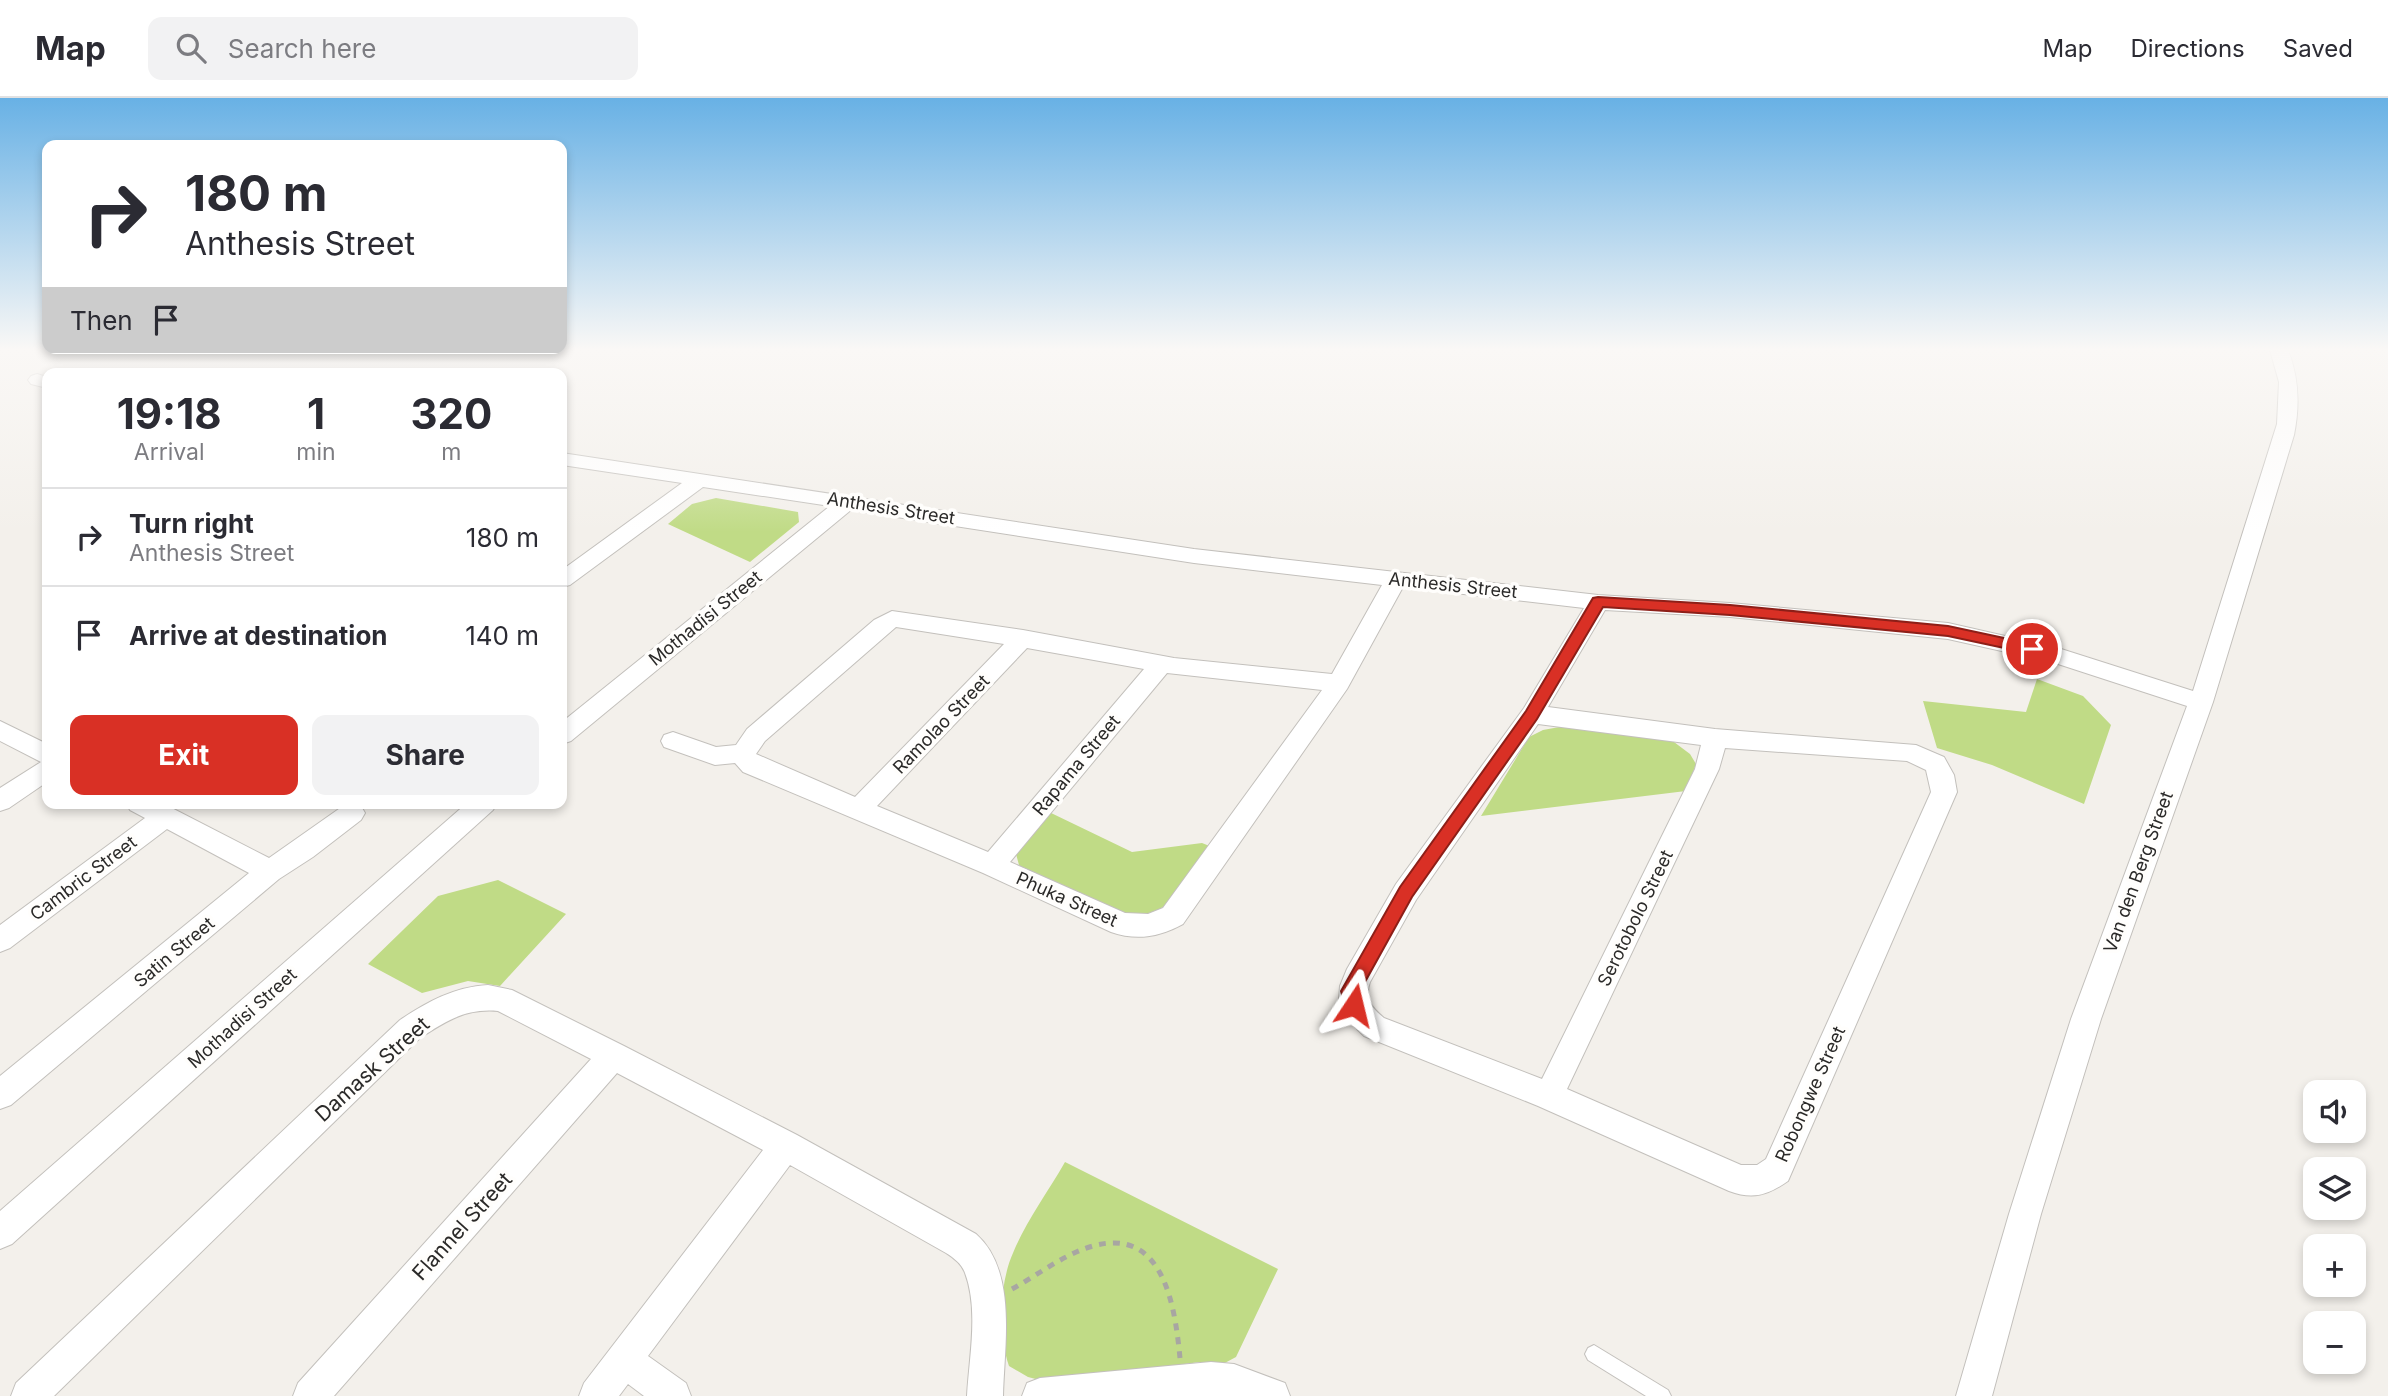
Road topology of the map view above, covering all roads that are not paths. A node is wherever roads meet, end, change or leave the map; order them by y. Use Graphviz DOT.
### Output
graph roads {
  1 [pos="2289,411"];
  2 [pos="567,460"];
  3 [pos="701,479"];
  4 [pos="848,502"];
  5 [pos="567,576"];
  6 [pos="1396,579"];
  7 [pos="1598,602"];
  8 [pos="1023,638"];
  9 [pos="1161,664"];
  10 [pos="1339,683"];
  11 [pos="2201,702"];
  12 [pos="1532,715"];
  13 [pos="0,730"];
  14 [pos="567,731"];
  15 [pos="1715,738"];
  16 [pos="673,741"];
  17 [pos="42,752"];
  18 [pos="743,752"];
  19 [pos="42,773"];
  20 [pos="0,802"];
  21 [pos="150,809"];
  22 [pos="477,809"];
  23 [pos="859,810"];
  24 [pos="352,813"];
  25 [pos="165,817"];
  26 [pos="992,865"];
  27 [pos="270,871"];
  28 [pos="0,940"];
  29 [pos="614,1055"];
  30 [pos="0,1095"];
  31 [pos="1549,1096"];
  32 [pos="786,1145"];
  33 [pos="0,1233"];
  34 [pos="1594,1354"];
  35 [pos="625,1360"];
  36 [pos="29,1396"];
  37 [pos="310,1396"];
  38 [pos="597,1396"];
  39 [pos="673,1396"];
  40 [pos="985,1396"];
  41 [pos="1041,1396"];
  42 [pos="1272,1396"];
  43 [pos="1662,1396"];
  44 [pos="1974,1396"];
  1 -- 11 [label="street, Van den Berg Street"];
  2 -- 3 [label="street, Anthesis Street"];
  3 -- 4 [label="street, Anthesis Street"];
  3 -- 5 [label="street"];
  4 -- 6 [label="street, Anthesis Street"];
  4 -- 14 [label="street, Mothadisi Street"];
  6 -- 7 [label="street, Anthesis Street"];
  6 -- 10 [label="street, Phuka Street"];
  7 -- 11 [label="street, Anthesis Street"];
  7 -- 12 [label="street, Robongwe Street"];
  8 -- 9 [label="street"];
  8 -- 18 [label="street"];
  8 -- 23 [label="street, Ramolao Street"];
  9 -- 10 [label="street"];
  9 -- 26 [label="street, Rapama Street"];
  10 -- 26 [label="street, Phuka Street"];
  11 -- 44 [label="street, Van den Berg Street"];
  12 -- 15 [label="street, Robongwe Street"];
  12 -- 31 [label="street, Robongwe Street"];
  13 -- 17 [label="street"];
  15 -- 31 [label="street, Serotobolo Street"];
  15 -- 31 [label="street, Robongwe Street"];
  16 -- 18 [label="street"];
  18 -- 23 [label="street, Phuka Street"];
  19 -- 20 [label="street"];
  21 -- 25 [label="street"];
  22 -- 33 [label="street, Mothadisi Street"];
  23 -- 26 [label="street, Phuka Street"];
  24 -- 27 [label="street, Satin Street"];
  25 -- 27 [label="street"];
  25 -- 28 [label="street, Cambric Street"];
  27 -- 30 [label="street, Satin Street"];
  29 -- 32 [label="street, Damask Street"];
  29 -- 36 [label="street, Damask Street"];
  29 -- 37 [label="street, Flannel Street"];
  32 -- 35 [label="street"];
  32 -- 40 [label="street, Damask Street"];
  34 -- 43 [label="lane"];
  35 -- 38 [label="street"];
  35 -- 39 [label="street"];
  41 -- 42 [label="street"];
}
